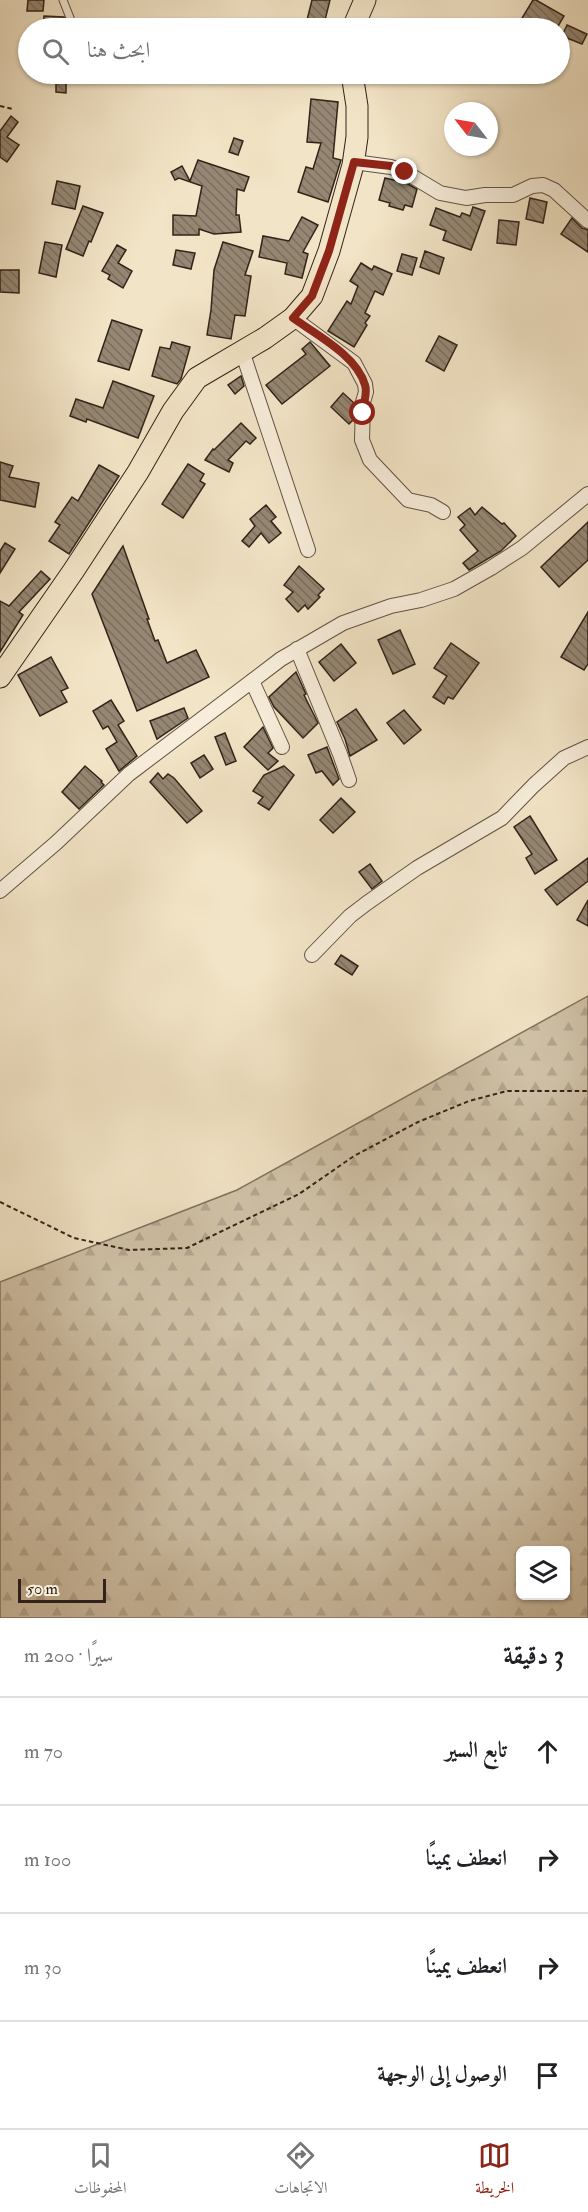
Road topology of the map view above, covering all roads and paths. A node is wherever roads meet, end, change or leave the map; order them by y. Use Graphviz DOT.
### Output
graph roads {
  1 [pos="63,0"];
  2 [pos="364,0"];
  3 [pos="70,18"];
  4 [pos="357,18"];
  5 [pos="354,84"];
  6 [pos="0,106"];
  7 [pos="13,109"];
  8 [pos="354,162"];
  9 [pos="588,221"];
  10 [pos="293,318"];
  11 [pos="242,351"];
  12 [pos="588,494"];
  13 [pos="443,512"];
  14 [pos="308,550"];
  15 [pos="297,649"];
  16 [pos="0,677"];
  17 [pos="252,681"];
  18 [pos="282,747"];
  19 [pos="588,747"];
  20 [pos="349,780"];
  21 [pos="0,891"];
  22 [pos="312,955"];
  23 [pos="588,1091"];
  24 [pos="0,1202"];
  1 -- 3 [label="lane"];
  2 -- 4 [label="main road"];
  5 -- 8 [label="main road"];
  6 -- 7 [label="path"];
  8 -- 9 [label="street"];
  8 -- 10 [label="main road"];
  10 -- 11 [label="main road"];
  10 -- 13 [label="street"];
  11 -- 14 [label="street"];
  11 -- 16 [label="main road"];
  12 -- 15 [label="street"];
  15 -- 17 [label="street"];
  15 -- 20 [label="street"];
  17 -- 18 [label="street"];
  17 -- 21 [label="street"];
  19 -- 22 [label="street"];
  23 -- 24 [label="path"];
}
